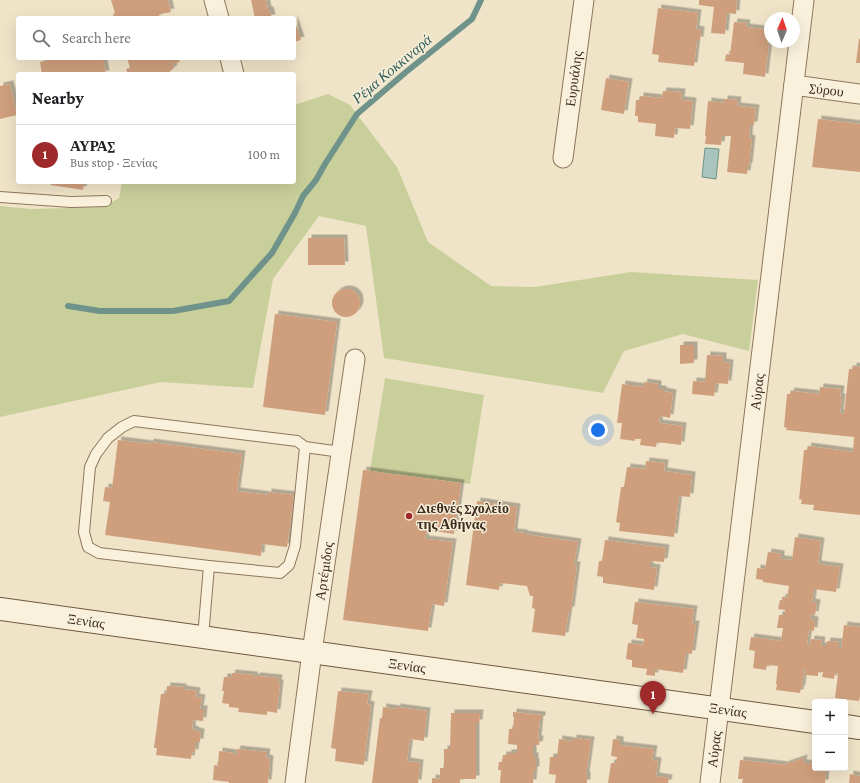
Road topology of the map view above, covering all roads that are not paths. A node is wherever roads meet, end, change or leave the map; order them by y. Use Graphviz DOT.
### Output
graph roads {
  1 [pos="214,0"];
  2 [pos="584,0"];
  3 [pos="804,0"];
  4 [pos="218,16"];
  5 [pos="230,60"];
  6 [pos="234,72"];
  7 [pos="794,85"];
  8 [pos="860,94"];
  9 [pos="563,158"];
  10 [pos="0,197"];
  11 [pos="106,202"];
  12 [pos="355,359"];
  13 [pos="305,448"];
  14 [pos="341,452"];
  15 [pos="209,566"];
  16 [pos="0,609"];
  17 [pos="203,637"];
  18 [pos="312,652"];
  19 [pos="719,708"];
  20 [pos="812,722"];
  21 [pos="848,726"];
  22 [pos="860,728"];
  23 [pos="295,783"];
  24 [pos="710,783"];
  1 -- 4 [label="street"];
  2 -- 9 [label="street, Ευρυάλης"];
  3 -- 7 [label="street, Αύρας"];
  5 -- 6 [label="street"];
  7 -- 8 [label="street, Σύρου"];
  7 -- 19 [label="street, Αύρας"];
  10 -- 11 [label="lane"];
  12 -- 14 [label="street, Αρτέμιδος"];
  13 -- 14 [label="lane"];
  13 -- 15 [label="lane"];
  13 -- 15 [label="lane"];
  14 -- 18 [label="street, Αρτέμιδος"];
  15 -- 17 [label="lane"];
  16 -- 17 [label="street, Ξενίας"];
  17 -- 18 [label="street, Ξενίας"];
  18 -- 19 [label="street, Ξενίας"];
  18 -- 23 [label="street, Αρτέμιδος"];
  19 -- 20 [label="street, Ξενίας"];
  19 -- 24 [label="street, Αύρας"];
  21 -- 22 [label="street"];
}
